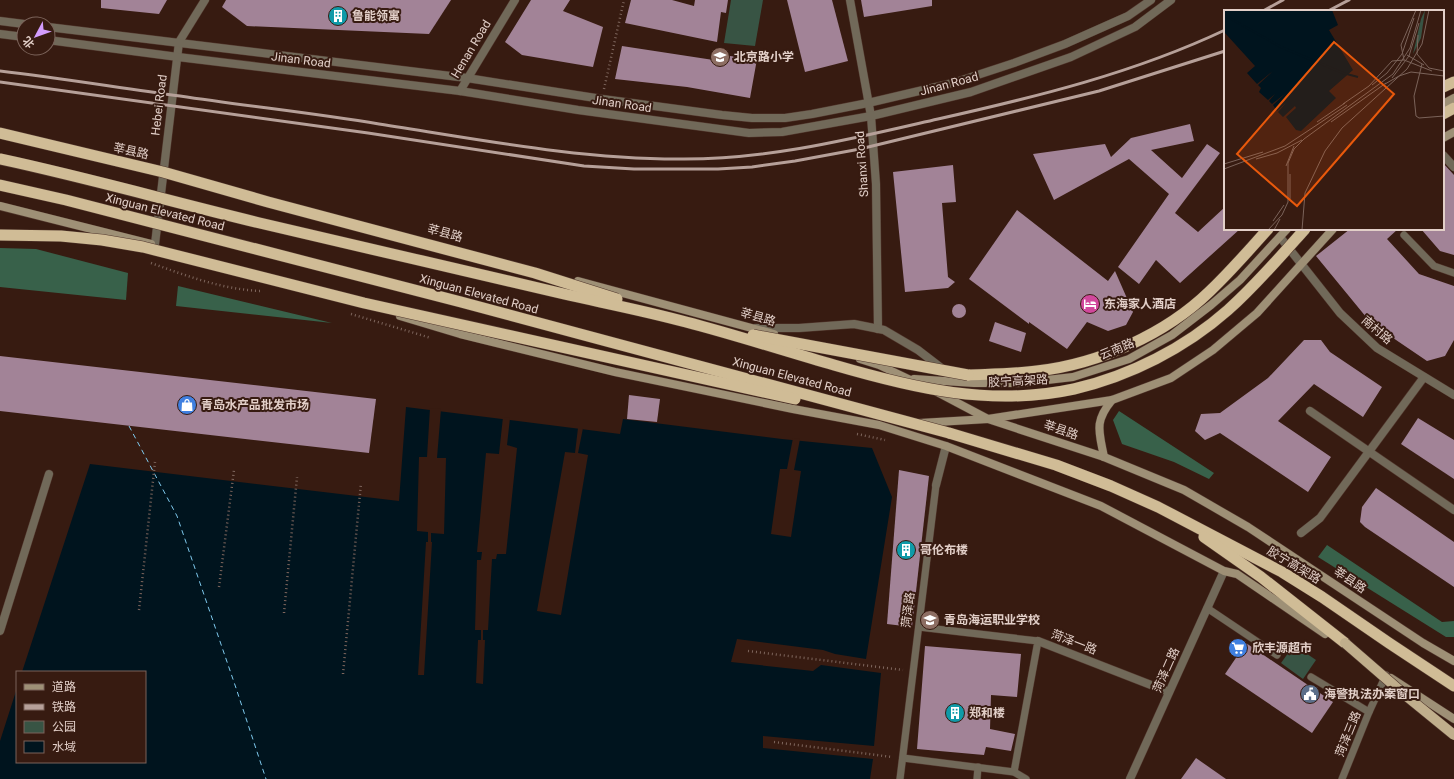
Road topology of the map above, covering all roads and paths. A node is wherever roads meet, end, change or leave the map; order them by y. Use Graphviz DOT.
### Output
graph roads {
  1 [pos="205,0"];
  2 [pos="515,0"];
  3 [pos="624,0"];
  4 [pos="850,0"];
  5 [pos="1151,0"];
  6 [pos="1171,0"];
  7 [pos="0,21"];
  8 [pos="16,23"];
  9 [pos="56,28"];
  10 [pos="0,34"];
  11 [pos="16,36"];
  12 [pos="56,41"];
  13 [pos="179,42"];
  14 [pos="178,57"];
  15 [pos="467,78"];
  16 [pos="1454,82"];
  17 [pos="1444,87"];
  18 [pos="460,91"];
  19 [pos="1454,98"];
  20 [pos="602,100"];
  21 [pos="868,103"];
  22 [pos="1444,103"];
  23 [pos="1454,108"];
  24 [pos="1444,113"];
  25 [pos="870,116"];
  26 [pos="1454,132"];
  27 [pos="0,134"];
  28 [pos="1444,137"];
  29 [pos="1444,156"];
  30 [pos="0,159"];
  31 [pos="1454,167"];
  32 [pos="163,170"];
  33 [pos="0,185"];
  34 [pos="0,206"];
  35 [pos="1267,230"];
  36 [pos="1287,230"];
  37 [pos="1304,230"];
  38 [pos="1332,230"];
  39 [pos="0,235"];
  40 [pos="1404,235"];
  41 [pos="1280,237"];
  42 [pos="155,244"];
  43 [pos="1301,263"];
  44 [pos="1454,273"];
  45 [pos="687,322"];
  46 [pos="752,328"];
  47 [pos="878,329"];
  48 [pos="1424,377"];
  49 [pos="911,379"];
  50 [pos="974,383"];
  51 [pos="1453,392"];
  52 [pos="1112,400"];
  53 [pos="1310,411"];
  54 [pos="988,419"];
  55 [pos="879,425"];
  56 [pos="949,433"];
  57 [pos="946,446"];
  58 [pos="1369,452"];
  59 [pos="1104,457"];
  60 [pos="155,462"];
  61 [pos="234,470"];
  62 [pos="49,474"];
  63 [pos="297,477"];
  64 [pos="361,483"];
  65 [pos="936,485"];
  66 [pos="1111,486"];
  67 [pos="1454,510"];
  68 [pos="1301,534"];
  69 [pos="1224,571"];
  70 [pos="219,587"];
  71 [pos="1207,608"];
  72 [pos="139,610"];
  73 [pos="284,613"];
  74 [pos="919,627"];
  75 [pos="0,631"];
  76 [pos="1038,641"];
  77 [pos="1345,643"];
  78 [pos="748,651"];
  79 [pos="1277,655"];
  80 [pos="1454,661"];
  81 [pos="913,671"];
  82 [pos="343,674"];
  83 [pos="1386,675"];
  84 [pos="1311,677"];
  85 [pos="1454,686"];
  86 [pos="1169,692"];
  87 [pos="1369,712"];
  88 [pos="1454,719"];
  89 [pos="1454,735"];
  90 [pos="774,742"];
  91 [pos="903,758"];
  92 [pos="978,767"];
  93 [pos="1014,772"];
  94 [pos="900,779"];
  95 [pos="976,779"];
  96 [pos="1026,779"];
  97 [pos="1130,779"];
  98 [pos="1342,779"];
  1 -- 13 [label="street, Hebei Road"];
  2 -- 15 [label="street, Henan Road"];
  3 -- 20 [label="path"];
  4 -- 21 [label="street, Shanxi Road"];
  5 -- 21 [label="street, Jinan Road"];
  6 -- 25 [label="street, Jinan Road"];
  7 -- 8 [label="street"];
  9 -- 13 [label="street, Jinan Road"];
  10 -- 11 [label="street"];
  12 -- 14 [label="street, Jinan Road"];
  13 -- 14 [label="street, Hebei Road"];
  13 -- 15 [label="street, Jinan Road"];
  14 -- 18 [label="street, Jinan Road"];
  14 -- 32 [label="street, Hebei Road"];
  15 -- 18 [label="street, Henan Road"];
  15 -- 20 [label="street, Jinan Road"];
  16 -- 17 [label="highway"];
  18 -- 25 [label="street, Jinan Road"];
  19 -- 22 [label="main road"];
  20 -- 21 [label="street, Jinan Road"];
  21 -- 25 [label="street, Shanxi Road"];
  23 -- 24 [label="highway"];
  25 -- 47 [label="street, Shanxi Road"];
  26 -- 28 [label="main road"];
  27 -- 32 [label="main road, 莘县路"];
  27 -- 45 [label="highway, bridge"];
  29 -- 31 [label="street"];
  30 -- 45 [label="highway, Xinguan Elevated Road, bridge"];
  32 -- 42 [label="street, Hebei Road"];
  32 -- 46 [label="main road, 莘县路"];
  33 -- 56 [label="highway, Xinguan Elevated Road, bridge"];
  34 -- 42 [label="main road"];
  35 -- 45 [label="highway, bridge"];
  36 -- 41 [label="main road, 云南路"];
  37 -- 45 [label="highway, 胶宁高架路, bridge"];
  38 -- 43 [label="main road"];
  39 -- 56 [label="highway, bridge"];
  40 -- 44 [label="lane"];
  41 -- 43 [label="street, 南村路"];
  41 -- 50 [label="main road, 云南路"];
  42 -- 55 [label="main road"];
  43 -- 48 [label="street, 南村路"];
  43 -- 52 [label="main road"];
  46 -- 47 [label="street"];
  46 -- 49 [label="main road, 莘县路"];
  47 -- 50 [label="street"];
  48 -- 51 [label="street, 南村路"];
  48 -- 58 [label="street"];
  49 -- 50 [label="main road, 云南路"];
  49 -- 54 [label="main road, 莘县路"];
  52 -- 54 [label="main road"];
  52 -- 59 [label="main road"];
  53 -- 58 [label="street"];
  54 -- 55 [label="main road"];
  54 -- 59 [label="main road, 莘县路"];
  55 -- 57 [label="main road"];
  56 -- 66 [label="highway, 胶宁高架路"];
  57 -- 65 [label="street, 菏泽路"];
  57 -- 69 [label="main road"];
  58 -- 67 [label="street"];
  58 -- 68 [label="street"];
  59 -- 80 [label="main road, 莘县路"];
  60 -- 72 [label="path"];
  61 -- 70 [label="path"];
  62 -- 75 [label="street"];
  63 -- 73 [label="path"];
  64 -- 82 [label="path"];
  65 -- 74 [label="lane, 菏泽路"];
  66 -- 77 [label="highway"];
  66 -- 85 [label="highway, 胶宁高架路"];
  69 -- 71 [label="street, 菏泽二路"];
  69 -- 83 [label="main road"];
  71 -- 79 [label="lane"];
  71 -- 86 [label="street, 菏泽二路"];
  74 -- 76 [label="lane, 菏泽一路"];
  74 -- 81 [label="lane, 菏泽路"];
  76 -- 86 [label="street, 菏泽一路"];
  76 -- 93 [label="lane"];
  77 -- 89 [label="main road, bridge"];
  78 -- 81 [label="path"];
  81 -- 91 [label="lane, 菏泽路"];
  83 -- 87 [label="lane, 菏泽三路"];
  83 -- 88 [label="main road"];
  84 -- 87 [label="lane"];
  86 -- 97 [label="street, 菏泽二路"];
  87 -- 98 [label="lane, 菏泽三路"];
  90 -- 91 [label="path"];
  91 -- 92 [label="lane"];
  91 -- 94 [label="lane, 菏泽路"];
  92 -- 93 [label="lane"];
  92 -- 95 [label="lane"];
  93 -- 96 [label="lane"];
}
